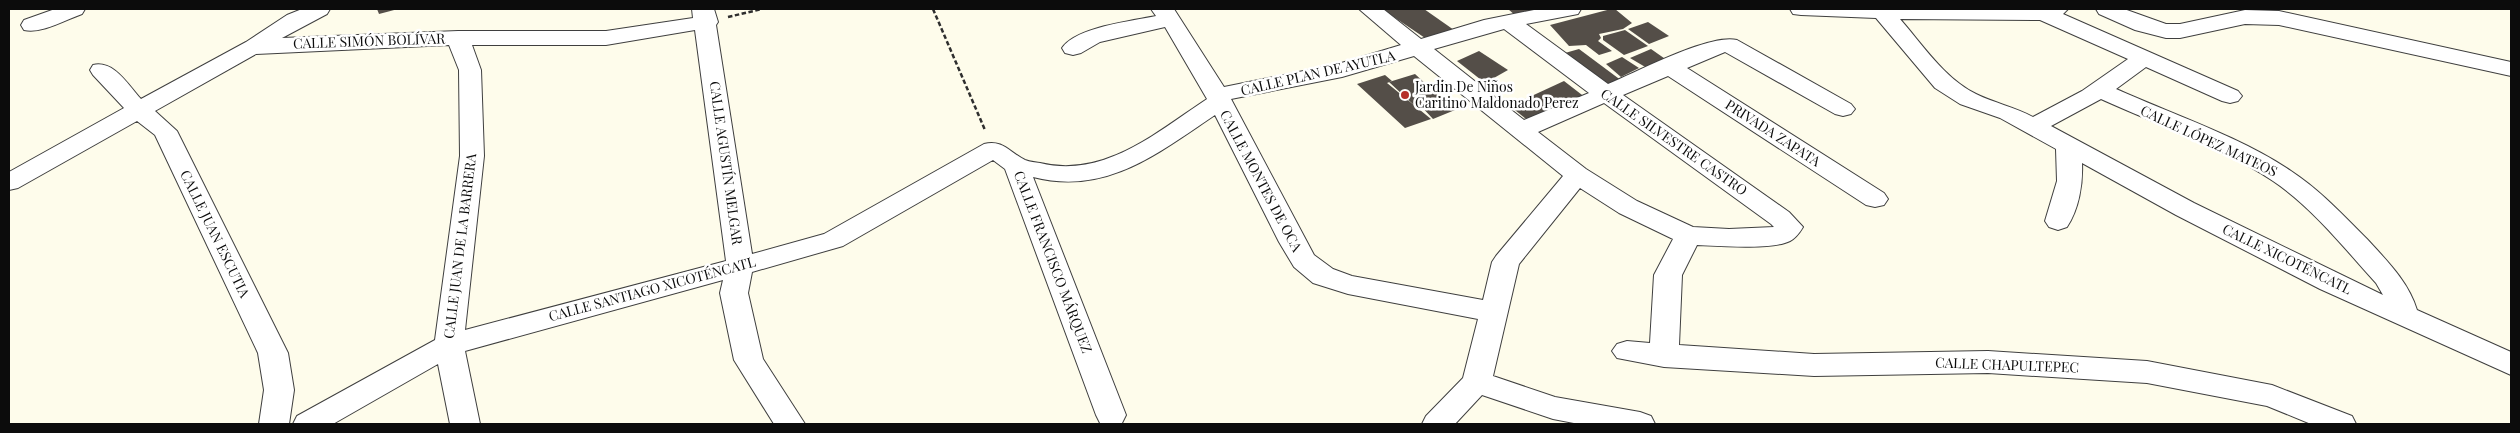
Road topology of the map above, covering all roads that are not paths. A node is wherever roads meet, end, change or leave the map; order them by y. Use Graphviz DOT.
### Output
graph roads {
  1 [pos="74,9"];
  2 [pos="319,9"];
  3 [pos="1370,9"];
  4 [pos="1570,9"];
  5 [pos="1801,9"];
  6 [pos="2107,9"];
  7 [pos="2036,11"];
  8 [pos="1882,12"];
  9 [pos="1167,14"];
  10 [pos="705,16"];
  11 [pos="1509,22"];
  12 [pos="32,25"];
  13 [pos="2143,25"];
  14 [pos="458,38"];
  15 [pos="2106,41"];
  16 [pos="250,48"];
  17 [pos="1073,48"];
  18 [pos="1420,48"];
  19 [pos="2144,58"];
  20 [pos="1670,67"];
  21 [pos="2511,69"];
  22 [pos="101,70"];
  23 [pos="2101,91"];
  24 [pos="1605,93"];
  25 [pos="2230,96"];
  26 [pos="1218,99"];
  27 [pos="1843,109"];
  28 [pos="139,110"];
  29 [pos="2032,126"];
  30 [pos="1522,130"];
  31 [pos="2068,144"];
  32 [pos="994,149"];
  33 [pos="1016,165"];
  34 [pos="1577,174"];
  35 [pos="9,182"];
  36 [pos="1875,199"];
  37 [pos="2058,221"];
  38 [pos="1790,227"];
  39 [pos="1688,236"];
  40 [pos="740,265"];
  41 [pos="1493,312"];
  42 [pos="2404,315"];
  43 [pos="449,345"];
  44 [pos="1626,351"];
  45 [pos="1664,356"];
  46 [pos="2511,364"];
  47 [pos="1478,382"];
  48 [pos="1111,415"];
  49 [pos="274,424"];
  50 [pos="308,424"];
  51 [pos="465,424"];
  52 [pos="790,424"];
  53 [pos="1437,424"];
  54 [pos="1640,424"];
  55 [pos="2341,424"];
  1 -- 12 [label="street"];
  2 -- 16 [label="street"];
  3 -- 18 [label="street, CALLE PLAN DE AYUTLA"];
  4 -- 11 [label="street, CALLE PLAN DE AYUTLA"];
  5 -- 8 [label="street"];
  6 -- 13 [label="street"];
  7 -- 8 [label="street"];
  7 -- 15 [label="street"];
  8 -- 29 [label="street"];
  9 -- 17 [label="street"];
  9 -- 26 [label="street, CALLE MONTES DE OCA"];
  10 -- 14 [label="street, CALLE SIMÓN BOLÍVAR"];
  10 -- 40 [label="street, CALLE AGUSTÍN MELGAR"];
  11 -- 18 [label="street, CALLE PLAN DE AYUTLA"];
  11 -- 24 [label="street, CALLE SILVESTRE CASTRO"];
  13 -- 15 [label="street"];
  13 -- 21 [label="street"];
  14 -- 16 [label="street, CALLE SIMÓN BOLÍVAR"];
  14 -- 43 [label="street, CALLE JUAN DE LA BARRERA"];
  15 -- 19 [label="street"];
  16 -- 28 [label="street, CALLE SIMÓN BOLÍVAR"];
  18 -- 26 [label="street, CALLE PLAN DE AYUTLA"];
  18 -- 30 [label="street, CALLE PLAN DE AYUTLA"];
  19 -- 23 [label="street"];
  19 -- 25 [label="street"];
  20 -- 24 [label="street"];
  20 -- 27 [label="street"];
  20 -- 36 [label="street, PRIVADA ZAPATA"];
  22 -- 28 [label="street, CALLE JUAN ESCUTIA"];
  23 -- 29 [label="street"];
  23 -- 42 [label="street, CALLE LÓPEZ MATEOS"];
  24 -- 30 [label="street"];
  24 -- 38 [label="street, CALLE SILVESTRE CASTRO"];
  26 -- 33 [label="street, CALLE PLAN DE AYUTLA"];
  26 -- 41 [label="street, CALLE MONTES DE OCA"];
  28 -- 35 [label="street, CALLE SIMÓN BOLÍVAR"];
  28 -- 49 [label="street, CALLE JUAN ESCUTIA"];
  29 -- 31 [label="street"];
  30 -- 34 [label="street, CALLE PLAN DE AYUTLA"];
  31 -- 37 [label="street"];
  31 -- 42 [label="street, CALLE XICOTÉNCATL"];
  32 -- 33 [label="street, CALLE FRANCISCO MÁRQUEZ"];
  32 -- 40 [label="street, CALLE SANTIAGO XICOTÉNCATL"];
  33 -- 48 [label="street, CALLE FRANCISCO MÁRQUEZ"];
  34 -- 39 [label="street, CALLE PLAN DE AYUTLA"];
  34 -- 41 [label="street"];
  38 -- 39 [label="street, CALLE PLAN DE AYUTLA"];
  39 -- 45 [label="street"];
  40 -- 43 [label="street, CALLE SANTIAGO XICOTÉNCATL"];
  40 -- 52 [label="street, CALLE AGUSTÍN MELGAR"];
  41 -- 47 [label="street"];
  42 -- 46 [label="street, CALLE XICOTÉNCATL"];
  43 -- 50 [label="street, CALLE SANTIAGO XICOTÉNCATL"];
  43 -- 51 [label="street, CALLE JUAN DE LA BARRERA"];
  44 -- 45 [label="street, CALLE CHAPULTEPEC"];
  45 -- 55 [label="street, CALLE CHAPULTEPEC"];
  47 -- 53 [label="street"];
  47 -- 54 [label="street"];
}
